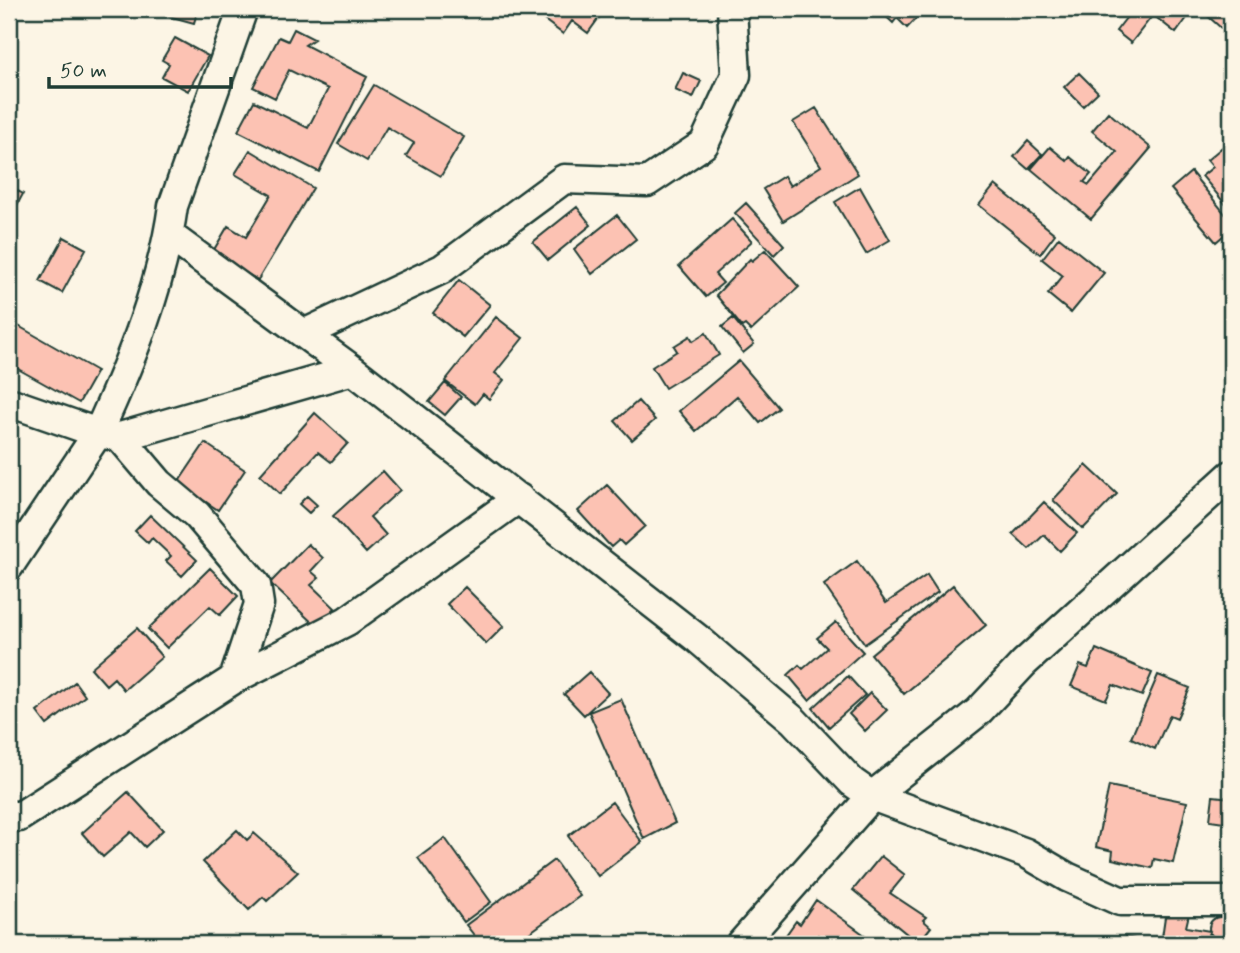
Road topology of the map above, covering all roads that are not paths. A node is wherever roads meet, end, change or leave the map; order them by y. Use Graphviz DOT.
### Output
graph roads {
  1 [pos="243,9"];
  2 [pos="732,9"];
  3 [pos="169,235"];
  4 [pos="304,334"];
  5 [pos="353,370"];
  6 [pos="9,402"];
  7 [pos="109,435"];
  8 [pos="1231,475"];
  9 [pos="519,498"];
  10 [pos="9,566"];
  11 [pos="234,679"];
  12 [pos="872,796"];
  13 [pos="9,815"];
  14 [pos="1231,901"];
  15 [pos="741,944"];
  1 -- 3 [label="street"];
  2 -- 4 [label="street"];
  3 -- 4 [label="street"];
  3 -- 7 [label="street"];
  4 -- 5 [label="street"];
  5 -- 7 [label="street"];
  5 -- 9 [label="street"];
  6 -- 7 [label="street"];
  7 -- 10 [label="street"];
  7 -- 11 [label="street"];
  8 -- 12 [label="street"];
  9 -- 11 [label="street"];
  9 -- 12 [label="street"];
  11 -- 13 [label="street"];
  12 -- 14 [label="street"];
  12 -- 15 [label="street"];
}
